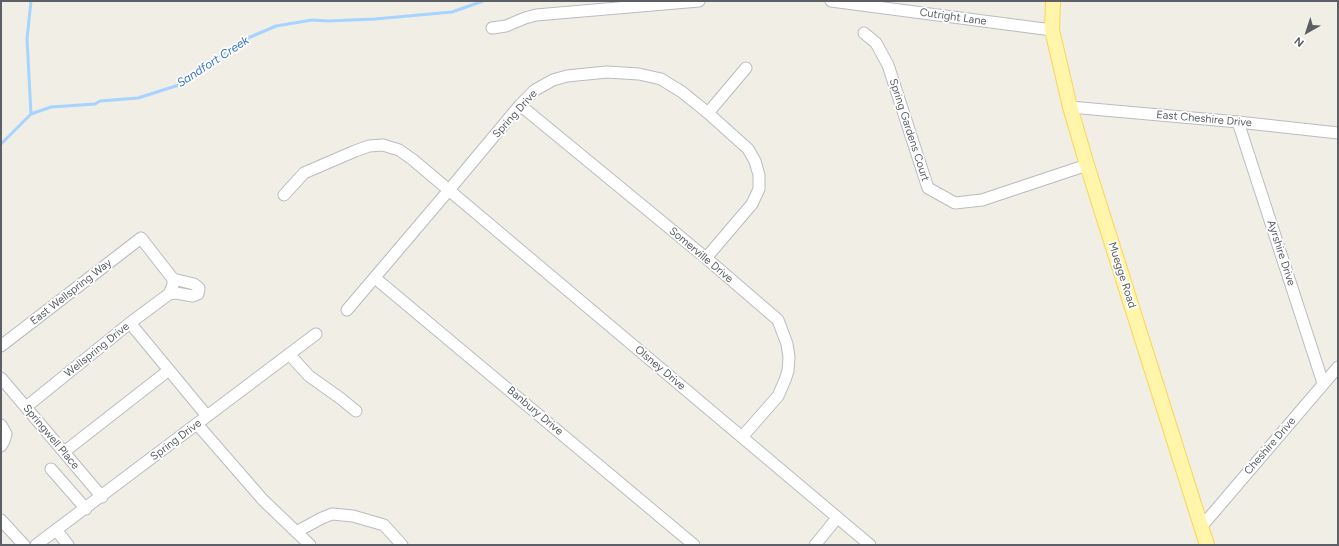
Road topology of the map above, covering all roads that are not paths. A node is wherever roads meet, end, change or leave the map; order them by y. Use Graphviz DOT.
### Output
graph roads {
  1 [pos="699,1"];
  2 [pos="831,1"];
  3 [pos="1053,1"];
  4 [pos="492,28"];
  5 [pos="1052,30"];
  6 [pos="864,33"];
  7 [pos="746,68"];
  8 [pos="520,105"];
  9 [pos="1070,107"];
  10 [pos="708,112"];
  11 [pos="1238,122"];
  12 [pos="1338,133"];
  13 [pos="1087,165"];
  14 [pos="449,190"];
  15 [pos="284,195"];
  16 [pos="706,258"];
  17 [pos="374,278"];
  18 [pos="173,279"];
  19 [pos="169,294"];
  20 [pos="347,310"];
  21 [pos="130,323"];
  22 [pos="316,334"];
  23 [pos="1,346"];
  24 [pos="290,354"];
  25 [pos="1338,366"];
  26 [pos="169,370"];
  27 [pos="1,378"];
  28 [pos="1323,384"];
  29 [pos="26,407"];
  30 [pos="356,411"];
  31 [pos="207,416"];
  32 [pos="197,424"];
  33 [pos="1,425"];
  34 [pos="742,437"];
  35 [pos="1,446"];
  36 [pos="64,452"];
  37 [pos="52,469"];
  38 [pos="102,497"];
  39 [pos="86,509"];
  40 [pos="837,518"];
  41 [pos="1,520"];
  42 [pos="1202,526"];
  43 [pos="57,531"];
  44 [pos="296,532"];
  45 [pos="24,545"];
  46 [pos="36,545"];
  47 [pos="68,545"];
  48 [pos="310,545"];
  49 [pos="402,545"];
  50 [pos="694,545"];
  51 [pos="815,545"];
  52 [pos="870,545"];
  53 [pos="1208,545"];
  1 -- 4 [label="street"];
  2 -- 5 [label="street, Cutright Lane"];
  3 -- 5 [label="main road, Muegge Road"];
  5 -- 9 [label="main road, Muegge Road"];
  6 -- 13 [label="street, Spring Gardens Court"];
  7 -- 10 [label="street"];
  8 -- 10 [label="street, Spring Drive"];
  8 -- 14 [label="street, Spring Drive"];
  8 -- 16 [label="street, Somerville Drive"];
  9 -- 11 [label="street, East Cheshire Drive"];
  9 -- 13 [label="main road, Muegge Road"];
  10 -- 16 [label="street, Spring Drive"];
  11 -- 12 [label="street, East Cheshire Drive"];
  11 -- 28 [label="street, Ayrshire Drive"];
  13 -- 42 [label="main road, Muegge Road"];
  14 -- 15 [label="street, Olsney Drive"];
  14 -- 17 [label="street, Spring Drive"];
  14 -- 34 [label="street, Olsney Drive"];
  16 -- 34 [label="street, Somerville Drive"];
  17 -- 20 [label="street, Spring Drive"];
  17 -- 50 [label="street, Banbury Drive"];
  18 -- 19 [label="street"];
  18 -- 19 [label="street"];
  18 -- 23 [label="street, East Wellspring Way"];
  19 -- 21 [label="street, Wellspring Drive"];
  21 -- 26 [label="street"];
  21 -- 29 [label="street, Wellspring Drive"];
  22 -- 24 [label="street, Spring Drive"];
  24 -- 30 [label="street"];
  24 -- 31 [label="street, Spring Drive"];
  25 -- 28 [label="street, Cheshire Drive"];
  26 -- 31 [label="street"];
  26 -- 36 [label="street"];
  27 -- 29 [label="street, Springwell Place"];
  28 -- 42 [label="street, Cheshire Drive"];
  29 -- 36 [label="street, Springwell Place"];
  31 -- 32 [label="street, Spring Drive"];
  32 -- 38 [label="street, Spring Drive"];
  32 -- 44 [label="street"];
  33 -- 35 [label="street"];
  34 -- 40 [label="street, Olsney Drive"];
  36 -- 38 [label="street, Springwell Place"];
  37 -- 39 [label="street"];
  38 -- 39 [label="street, Spring Drive"];
  39 -- 43 [label="street, Spring Drive"];
  40 -- 51 [label="street"];
  40 -- 52 [label="street, Olsney Drive"];
  41 -- 45 [label="street"];
  42 -- 53 [label="main road, Muegge Road"];
  43 -- 46 [label="street, Spring Drive"];
  43 -- 47 [label="street"];
  44 -- 48 [label="street"];
  44 -- 49 [label="street"];
}
